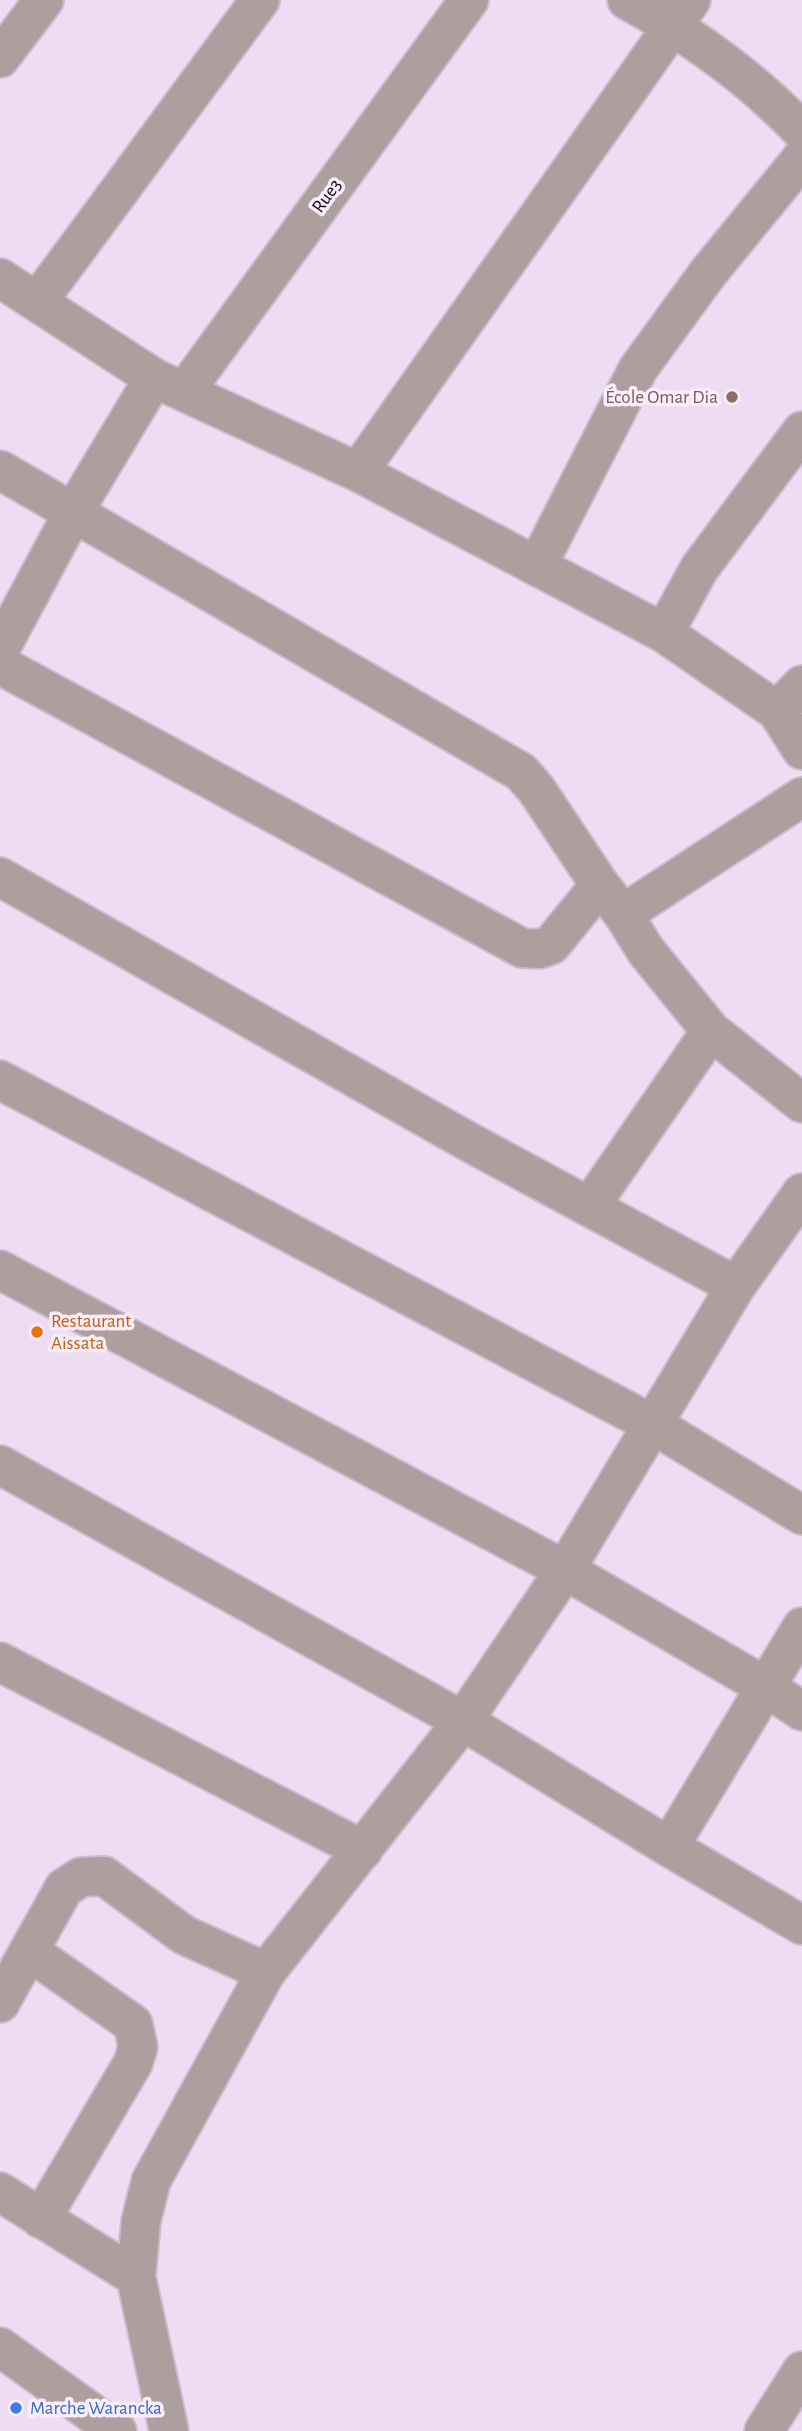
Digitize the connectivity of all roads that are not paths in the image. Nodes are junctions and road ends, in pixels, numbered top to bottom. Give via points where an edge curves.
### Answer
1 (44, 0) edge
2 (260, 0) edge
3 (469, 0) edge
4 (627, 0) edge
5 (682, 13) edge
6 (0, 58) edge
7 (802, 131) edge
8 (802, 158) edge
9 (0, 278) edge
10 (38, 302) junction
11 (170, 385) junction
12 (802, 431) edge
13 (0, 470) edge
14 (358, 472) junction
15 (74, 511) junction
16 (537, 566) junction
17 (664, 634) junction
18 (0, 649) edge
19 (0, 665) edge
20 (789, 698) edge
21 (802, 750) edge
22 (802, 797) edge
23 (0, 877) edge
24 (600, 885) junction
25 (623, 914) junction
26 (711, 1031) junction
27 (0, 1080) edge
28 (802, 1103) edge
29 (802, 1193) edge
30 (590, 1206) junction
31 (0, 1270) edge
32 (736, 1286) junction
33 (652, 1424) junction
34 (0, 1465) edge
35 (802, 1516) edge
36 (565, 1570) junction
37 (802, 1627) edge
38 (0, 1662) edge
39 (766, 1687) junction
40 (802, 1711) edge
41 (463, 1721) junction
42 (669, 1847) junction
43 (363, 1850) junction
44 (802, 1925) edge
45 (29, 1951) junction
46 (266, 1972) junction
47 (0, 2003) edge
48 (0, 2192) edge
49 (41, 2219) junction
50 (136, 2277) junction
51 (0, 2347) edge
52 (802, 2371) edge
53 (117, 2431) edge
54 (169, 2431) edge
55 (764, 2431) edge

1 - 6 street
2 - 10 street
3 - 11 street, Rue3
4 - 5 street
5 - 7 street
5 - 14 street
8 - 16 street via 708,273 638,369
9 - 10 street
10 - 11 street
11 - 14 street
11 - 15 street, Rue3
12 - 17 street via 699,569
13 - 15 street
14 - 16 street
15 - 18 street, Rue3
15 - 24 street via 521,772
16 - 17 street
17 - 20 street
19 - 24 street via 522,948 551,945
20 - 21 street
22 - 25 street
23 - 30 street
24 - 25 street
25 - 26 street via 646,951
26 - 28 street
26 - 30 street
27 - 33 street
29 - 32 street
30 - 32 street
31 - 36 street
32 - 33 street
33 - 35 street
33 - 36 street
34 - 41 street
36 - 39 street
36 - 41 street
37 - 39 street
38 - 43 street
39 - 40 street
39 - 42 street
41 - 42 street
41 - 43 street
42 - 44 street
43 - 46 street
45 - 46 street via 64,1888 81,1877 104,1876 184,1935
45 - 47 street
45 - 49 street via 132,2024 138,2047
46 - 50 street via 151,2181 141,2221
48 - 49 street
49 - 50 street
50 - 54 street
51 - 53 street
52 - 55 street

